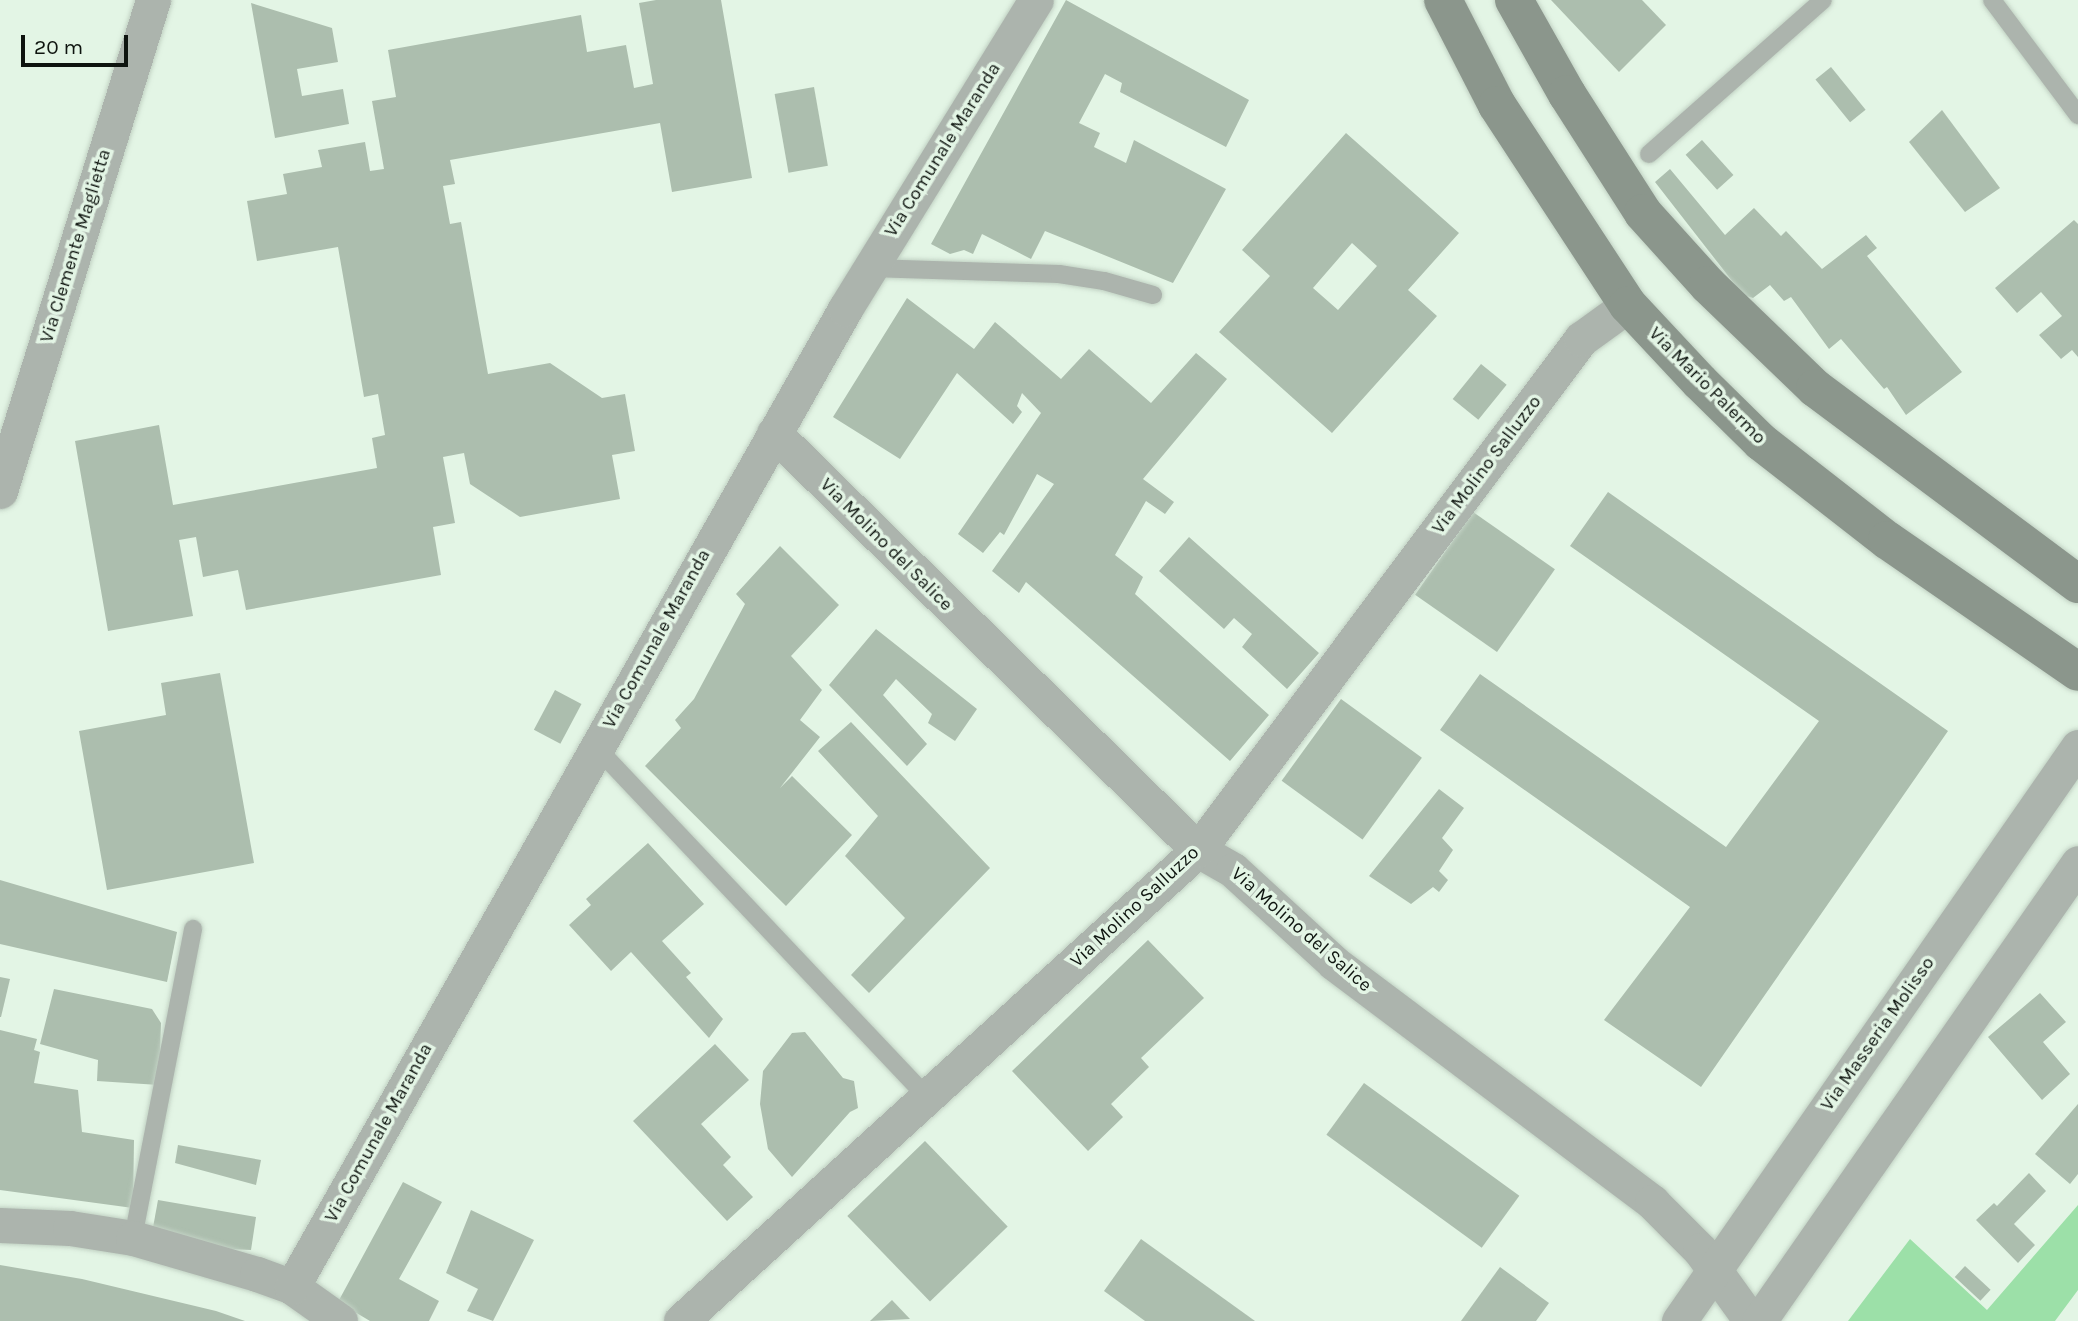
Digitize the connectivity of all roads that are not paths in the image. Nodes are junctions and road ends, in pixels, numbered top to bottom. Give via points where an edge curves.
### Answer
1 (153, 0) edge
2 (1443, 0) edge
3 (1514, 0) edge
4 (1823, 0) edge
5 (1992, 0) edge
6 (1031, 1) edge
7 (2078, 115) edge
8 (1649, 154) dead end
9 (870, 268) junction
10 (1153, 295) dead end
11 (1628, 305) junction
12 (774, 433) junction
13 (0, 491) edge
14 (2078, 583) edge
15 (2078, 672) edge
16 (596, 747) junction
17 (2078, 747) edge
18 (1198, 850) junction
19 (2078, 863) edge
20 (193, 929) dead end
21 (927, 1097) junction
22 (0, 1225) edge
23 (133, 1238) junction
24 (1715, 1269) junction
25 (292, 1287) junction
26 (340, 1321) edge
27 (681, 1321) edge
28 (1679, 1321) edge
29 (1751, 1321) edge
30 (1759, 1321) edge

1 - 13 street, Via Clemente Maglietta
2 - 11 street, Via Mario Palermo via 1497,105
3 - 14 street via 1643,213 1709,285 1815,388
4 - 8 lane
5 - 7 lane
6 - 9 street, Via Comunale Maranda
9 - 10 lane via 1059,274
9 - 12 street, Via Comunale Maranda
11 - 15 street, Via Mario Palermo via 1761,442 1888,540
11 - 18 street, Via Molino Salluzzo via 1581,339
12 - 16 street, Via Comunale Maranda
12 - 18 street, Via Molino del Salice
16 - 21 lane
16 - 25 street, Via Comunale Maranda
17 - 24 street, Via Masseria Molisso
18 - 21 street, Via Molino Salluzzo
18 - 24 street, Via Molino del Salice via 1233,870 1334,963 1652,1202
19 - 30 street
20 - 23 lane
21 - 27 street, Via Molino Salluzzo
22 - 23 street via 71,1228
23 - 25 street
24 - 28 street, Via Masseria Molisso
24 - 29 street, Via Molino del Salice
25 - 26 street

